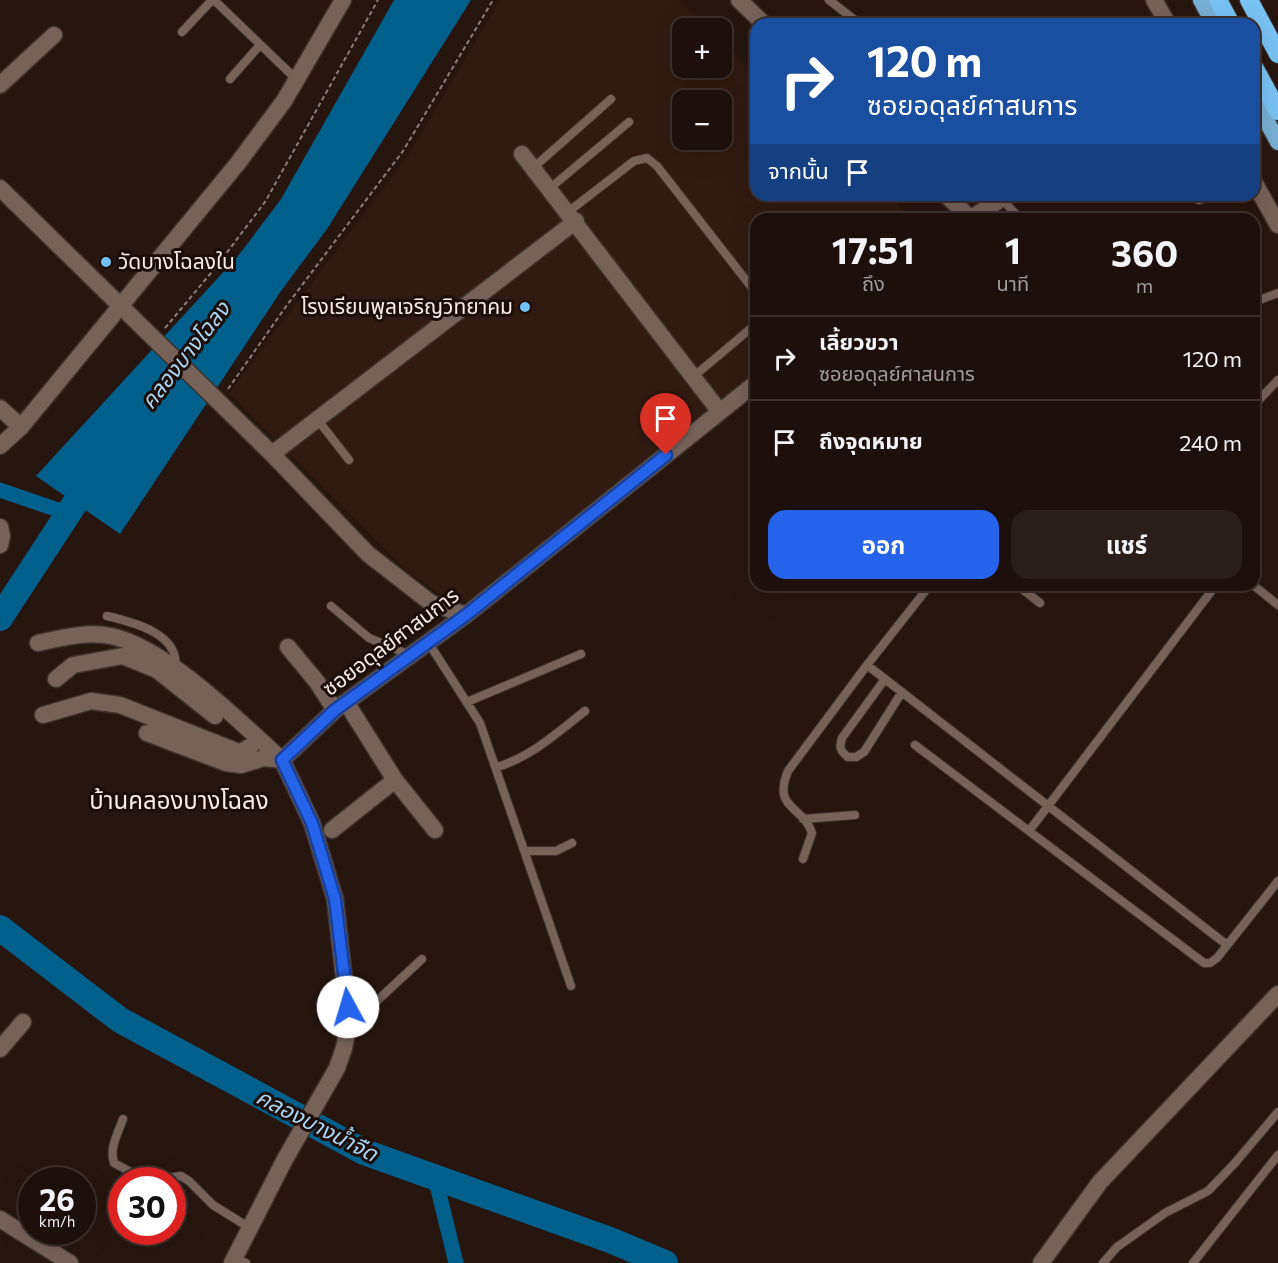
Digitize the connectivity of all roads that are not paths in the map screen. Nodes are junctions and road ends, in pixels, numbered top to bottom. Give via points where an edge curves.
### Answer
1 (213, 0) edge
2 (343, 0) edge
3 (739, 0) edge
4 (830, 0) edge
5 (1154, 0) edge
6 (1201, 0) edge
7 (1218, 0) edge
8 (1249, 0) edge
9 (1257, 0) edge
10 (758, 18) edge
11 (852, 18) edge
12 (1164, 18) edge
13 (1211, 18) edge
14 (1228, 18) edge
15 (1259, 18) edge
16 (1260, 20) edge
17 (182, 32) dead end
18 (54, 35) dead end
19 (1278, 39) edge
20 (260, 45) junction
21 (1278, 54) edge
22 (1260, 78) edge
23 (230, 79) dead end
24 (1, 81) edge
25 (297, 81) junction
26 (611, 99) dead end
27 (1260, 109) edge
28 (1278, 111) edge
29 (629, 122) dead end
30 (1278, 142) edge
31 (522, 154) dead end
32 (533, 168) junction
33 (0, 188) edge
34 (549, 189) junction
35 (1260, 193) edge
36 (952, 201) edge
37 (998, 201) edge
38 (964, 213) edge
39 (978, 213) edge
40 (572, 217) junction
41 (1278, 225) edge
42 (750, 285) edge
43 (1278, 293) edge
44 (1260, 300) edge
45 (120, 305) junction
46 (750, 329) edge
47 (693, 376) junction
48 (1278, 380) edge
49 (750, 388) edge
50 (1260, 399) edge
51 (0, 408) edge
52 (720, 412) junction
53 (317, 419) junction
54 (21, 427) junction
55 (0, 446) edge
56 (273, 454) junction
57 (349, 460) dead end
58 (0, 527) edge
59 (0, 545) edge
60 (925, 591) edge
61 (1025, 591) edge
62 (1211, 591) edge
63 (1260, 591) edge
64 (1040, 603) dead end
65 (1278, 605) edge
66 (331, 606) dead end
67 (466, 615) junction
68 (107, 616) dead end
69 (428, 642) junction
70 (38, 643) dead end
71 (288, 647) dead end
72 (581, 654) dead end
73 (410, 655) junction
74 (867, 665) junction
75 (175, 669) junction
76 (56, 679) dead end
77 (885, 679) junction
78 (902, 692) junction
79 (467, 702) junction
80 (341, 706) junction
81 (585, 711) dead end
82 (43, 715) dead end
83 (147, 733) dead end
84 (915, 746) dead end
85 (257, 752) junction
86 (282, 760) junction
87 (497, 767) junction
88 (395, 780) junction
89 (1048, 806) junction
90 (855, 815) dead end
91 (803, 819) junction
92 (332, 830) dead end
93 (435, 830) dead end
94 (1029, 831) junction
95 (572, 843) dead end
96 (526, 851) junction
97 (803, 859) dead end
98 (1278, 880) edge
99 (1227, 945) junction
100 (422, 959) dead end
101 (571, 986) dead end
102 (1278, 994) edge
103 (349, 1021) junction
104 (23, 1022) dead end
105 (0, 1049) edge
106 (1278, 1112) edge
107 (123, 1119) dead end
108 (1278, 1155) edge
109 (121, 1167) edge
110 (186, 1179) edge
111 (0, 1219) edge
112 (250, 1228) junction
113 (237, 1261) edge
114 (70, 1263) edge
115 (1041, 1263) edge
116 (1103, 1263) edge
117 (1193, 1263) edge

1 - 17 lane
1 - 20 lane
2 - 25 street
3 - 10 street
4 - 11 lane
5 - 12 street
6 - 13 highway
7 - 14 highway
8 - 15 highway
9 - 19 highway
16 - 21 highway
18 - 24 street
20 - 23 lane
20 - 25 lane
22 - 28 highway
25 - 45 street via 238,163
26 - 32 lane
27 - 30 highway
29 - 34 lane
31 - 32 street
32 - 34 street
33 - 45 street
34 - 40 street
35 - 41 street
36 - 38 street
37 - 39 street
40 - 42 lane via 634,161 646,158 657,165
40 - 47 street
40 - 53 street
43 - 44 lane
45 - 54 street
45 - 56 street
46 - 47 lane
47 - 52 street
48 - 50 lane
49 - 52 street, ซอยอดุลย์ศาสนการ
51 - 54 street
52 - 67 street, ซอยอดุลย์ศาสนการ
53 - 56 street
53 - 57 lane
54 - 55 street
56 - 67 street via 368,554 432,603
58 - 59 street
60 - 74 lane
61 - 64 lane
62 - 89 lane
63 - 65 lane
66 - 73 lane via 369,638
67 - 69 street, ซอยอดุลย์ศาสนการ
68 - 75 lane via 138,623 153,632 173,650 177,659
69 - 73 street, ซอยอดุลย์ศาสนการ
69 - 79 lane
70 - 75 street via 82,634 109,636 130,641
71 - 80 street
72 - 79 lane
73 - 80 street, ซอยอดุลย์ศาสนการ
74 - 77 lane
74 - 91 lane via 783,783 785,800
75 - 86 street
76 - 85 street via 73,665 85,662 123,656 136,660 157,670
77 - 78 lane
77 - 78 lane via 842,738 842,752 848,758 864,752
78 - 89 lane
79 - 87 lane via 480,723
80 - 86 street, ซอยอดุลย์ศาสนการ
80 - 88 street
81 - 87 lane via 530,753
82 - 85 street via 91,701 120,705 236,751
83 - 85 street via 226,763 242,765
84 - 94 lane
85 - 86 street
86 - 103 street via 312,823 335,899
87 - 96 lane
88 - 92 street
88 - 93 street
89 - 94 lane
89 - 99 lane
90 - 91 lane
91 - 97 lane via 812,833
94 - 99 lane via 1204,963 1217,958
95 - 96 lane via 556,851
96 - 101 lane
98 - 99 lane
100 - 103 lane via 366,1011
102 - 115 street via 1100,1182
103 - 112 street via 337,1068
104 - 105 street
106 - 116 lane via 1208,1191 1165,1213 1117,1246
107 - 109 lane via 112,1156 114,1163
108 - 117 lane
110 - 112 lane via 213,1205
111 - 114 street
112 - 113 street

